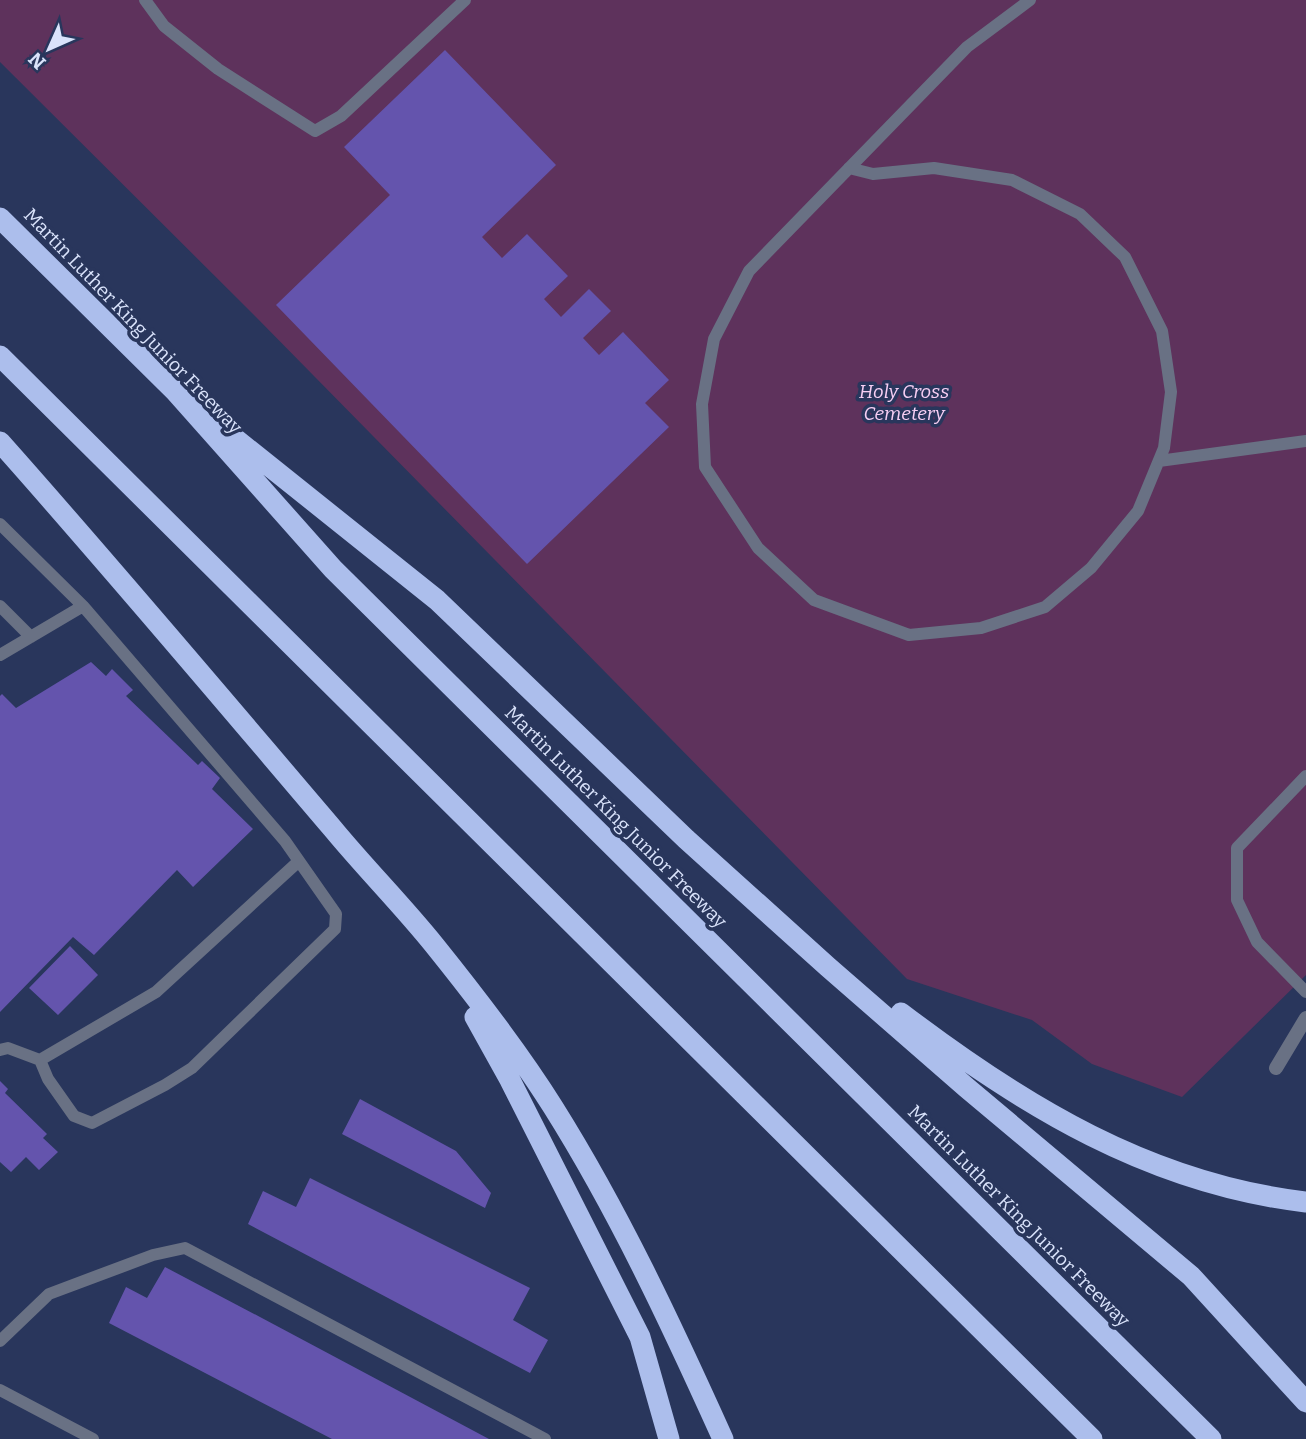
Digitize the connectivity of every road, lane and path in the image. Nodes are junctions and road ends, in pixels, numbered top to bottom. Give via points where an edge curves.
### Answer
1 (145, 0) edge
2 (465, 0) edge
3 (1030, 0) edge
4 (849, 169) junction
5 (0, 218) edge
6 (0, 356) edge
7 (175, 391) junction
8 (1306, 441) edge
9 (0, 442) edge
10 (1158, 461) junction
11 (0, 524) edge
12 (0, 606) edge
13 (83, 607) junction
14 (31, 637) junction
15 (0, 655) edge
16 (1306, 776) edge
17 (299, 861) junction
18 (760, 906) junction
19 (435, 945) junction
20 (1306, 992) edge
21 (1306, 1018) edge
22 (0, 1050) edge
23 (40, 1060) junction
24 (1276, 1068) dead end
25 (1306, 1202) edge
26 (0, 1341) edge
27 (0, 1390) edge
28 (1306, 1402) edge
29 (93, 1439) edge
30 (545, 1439) edge
31 (668, 1439) edge
32 (723, 1439) edge
33 (1092, 1439) edge
34 (1211, 1439) edge

1 - 2 lane via 164,26 218,69 315,131 341,116
3 - 4 lane via 967,47
4 - 10 lane via 873,174 934,168 1012,180 1080,214 1125,257 1162,331 1171,392
4 - 10 lane via 748,271 714,339 702,404 705,467 758,548 814,600 909,635 981,628 1045,607 1091,568 1138,511
5 - 7 highway, Martin Luther King Junior Freeway
6 - 33 highway
7 - 18 highway via 437,600
7 - 34 highway, Martin Luther King Junior Freeway via 334,569
8 - 10 lane
9 - 19 highway
11 - 13 lane
12 - 14 lane
13 - 14 lane
13 - 17 lane
14 - 15 lane
16 - 20 lane via 1237,848 1237,900 1257,942
17 - 23 lane via 156,992
17 - 23 lane via 337,914 335,929 192,1068 92,1123 74,1116
18 - 25 highway via 1001,1086 1092,1139 1169,1171 1231,1189
18 - 28 highway via 1191,1276
19 - 31 highway via 510,1080 640,1337
19 - 32 highway via 524,1064 570,1136 651,1285
21 - 24 street
22 - 23 lane via 8,1048
26 - 30 lane via 49,1294 153,1255 185,1248
27 - 29 lane

